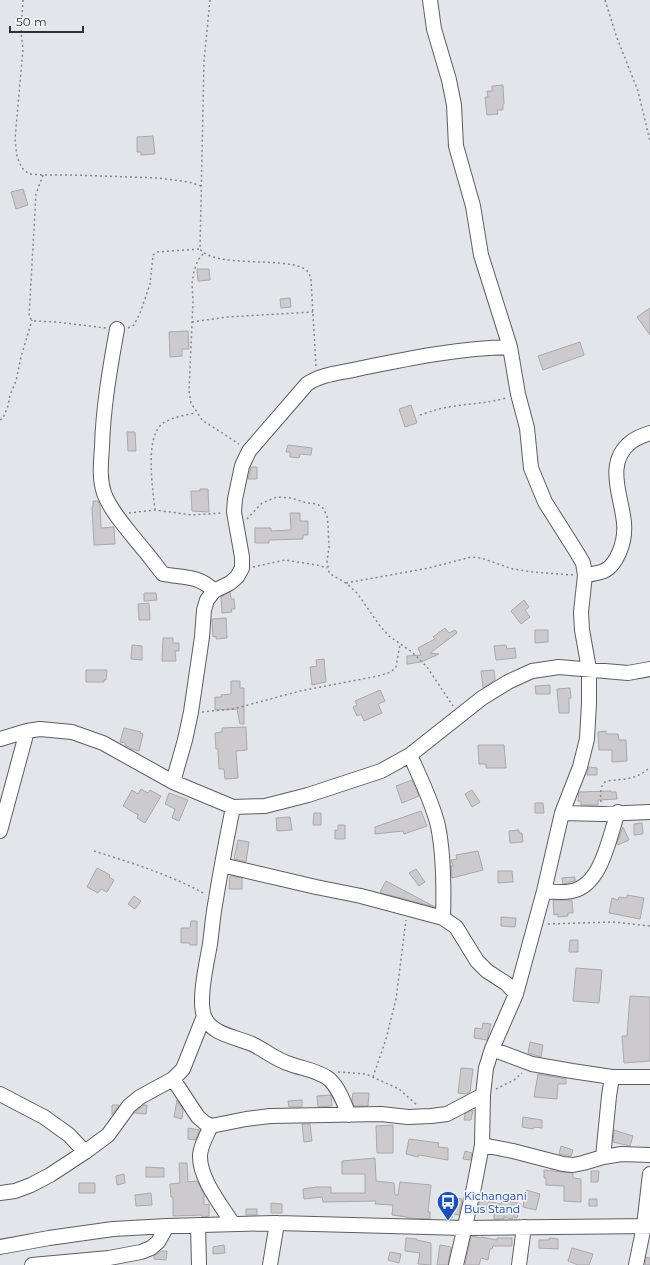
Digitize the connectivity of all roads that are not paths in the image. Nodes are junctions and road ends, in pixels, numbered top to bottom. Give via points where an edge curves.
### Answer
1 (430, 0) edge
2 (117, 329) road end
3 (510, 347) junction
4 (650, 433) edge
5 (585, 575) junction
6 (214, 591) junction
7 (650, 668) edge
8 (589, 669) junction
9 (27, 731) junction
10 (0, 739) edge
11 (410, 755) junction
12 (173, 782) junction
13 (233, 807) junction
14 (618, 812) junction
15 (650, 812) edge
16 (562, 813) junction
17 (0, 831) edge
18 (222, 865) junction
19 (544, 891) junction
20 (443, 918) junction
21 (516, 994) junction
22 (204, 1016) junction
23 (492, 1049) junction
24 (612, 1077) junction
25 (650, 1077) edge
26 (173, 1079) junction
27 (0, 1094) edge
28 (483, 1095) junction
29 (350, 1116) junction
30 (211, 1126) junction
31 (482, 1145) junction
32 (85, 1152) junction
33 (650, 1155) edge
34 (603, 1157) junction
35 (650, 1174) edge
36 (0, 1193) edge
37 (277, 1223) junction
38 (233, 1224) junction
39 (198, 1225) junction
40 (167, 1226) junction
41 (647, 1226) edge
42 (524, 1227) junction
43 (464, 1228) junction
44 (0, 1247) edge
45 (109, 1262) edge
46 (32, 1265) edge
47 (199, 1265) edge
48 (270, 1265) edge
49 (456, 1265) edge
50 (519, 1265) edge
51 (636, 1265) edge

1 - 3 street via 434,29 454,105 456,146 473,206 481,255
2 - 6 street via 102,431 104,494 117,515 163,574 202,581
3 - 5 street via 536,483 576,551
3 - 6 street via 457,350 316,377 307,384 249,451 242,466 234,512 242,568 230,583
4 - 5 street via 631,442 625,448 617,467 616,478 624,538 616,560 605,571
5 - 8 street via 582,630
6 - 12 street via 207,600 204,610 191,712
7 - 8 street via 628,673
8 - 11 street via 559,666 532,671 508,682 482,698
8 - 16 street via 587,739 580,767
9 - 10 street
9 - 12 street via 40,729 72,732 103,743
9 - 17 street
11 - 13 street via 382,771 308,795 265,806
11 - 20 street via 438,826 444,882
12 - 13 street
13 - 18 street
14 - 15 street
14 - 16 street
14 - 19 street via 602,861 590,880 582,888 572,891
16 - 19 street
18 - 20 street via 361,896
18 - 22 street via 204,981
19 - 21 street
20 - 21 street via 456,927 477,961
21 - 23 street
22 - 26 street via 183,1069
22 - 29 street via 218,1031 253,1044 289,1064 322,1074 340,1093
23 - 24 street via 532,1064
23 - 28 street via 486,1068
24 - 25 street
24 - 34 street
26 - 30 street via 198,1117
26 - 32 street via 140,1097 108,1135
27 - 32 street via 44,1117 69,1135
28 - 29 street via 447,1114 408,1117 381,1114
28 - 31 street
29 - 30 street via 270,1116
30 - 38 street via 202,1146 201,1164 206,1181
31 - 34 street via 572,1165
31 - 43 street
32 - 36 street via 31,1185
33 - 34 street via 622,1154
35 - 41 street
37 - 38 street
37 - 43 street
37 - 48 street
38 - 39 street
39 - 40 street
39 - 47 street
40 - 44 street via 113,1229
40 - 45 street via 158,1242 150,1248
41 - 42 street
41 - 51 street
42 - 43 street
42 - 50 street
43 - 49 street
45 - 46 street

